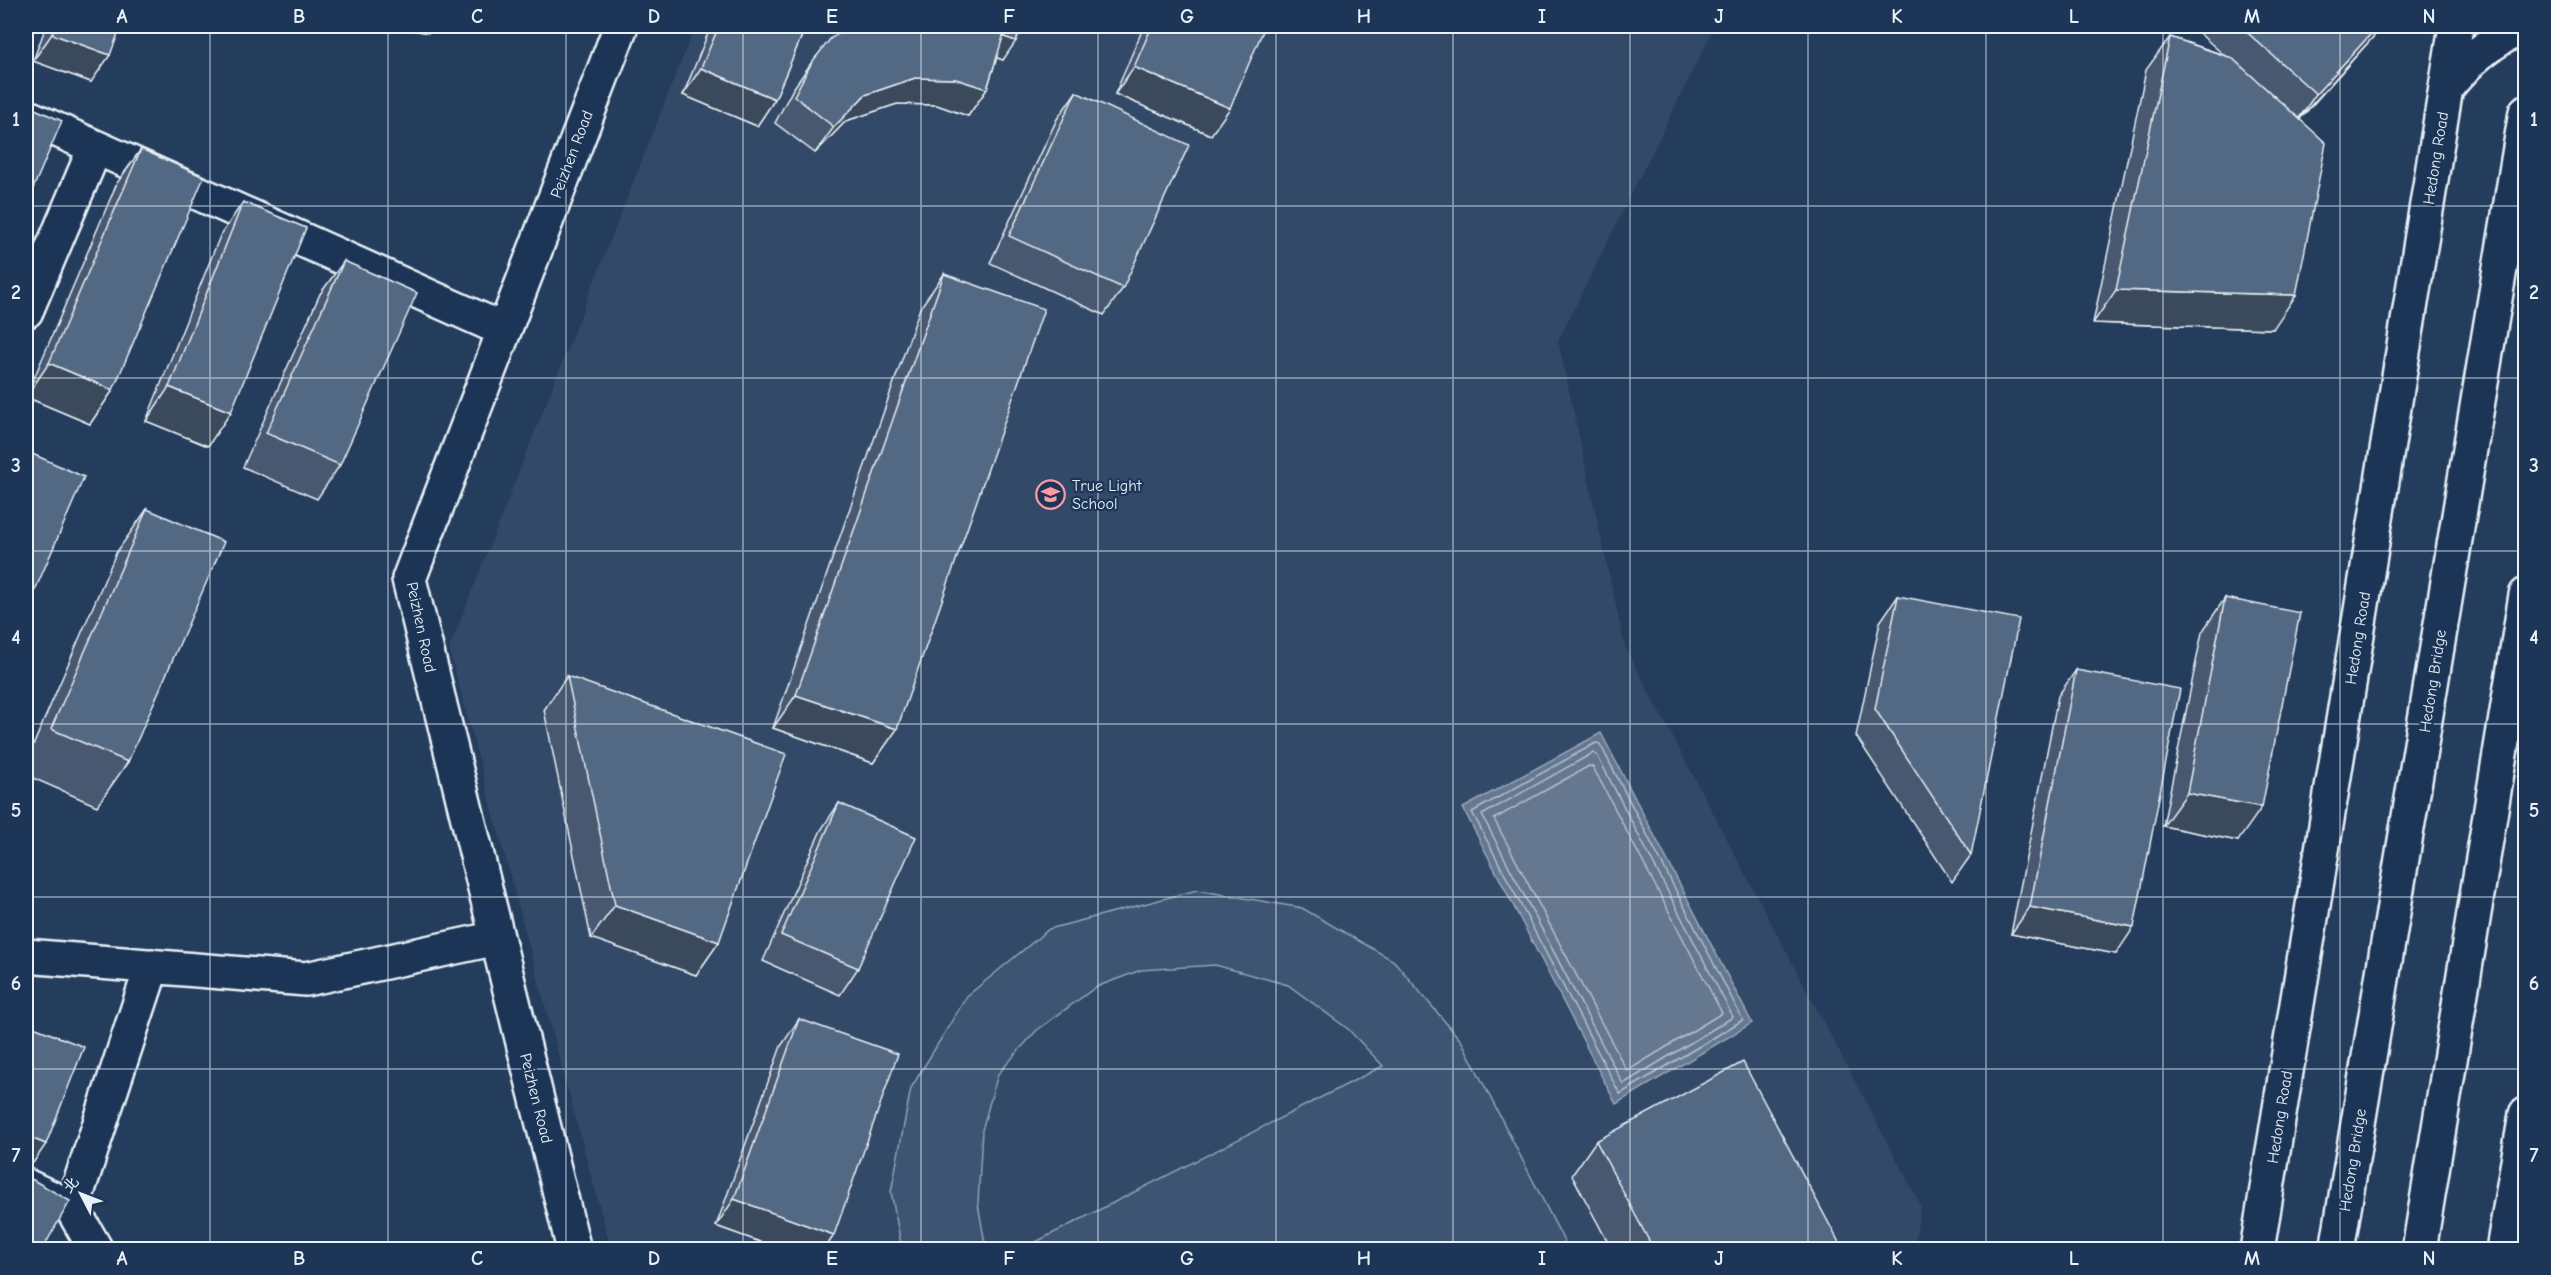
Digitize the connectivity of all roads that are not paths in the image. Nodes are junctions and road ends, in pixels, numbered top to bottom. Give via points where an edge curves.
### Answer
1 (621, 26) edge
2 (2456, 26) edge
3 (2524, 26) edge
4 (2446, 88) junction
5 (2526, 112) edge
6 (26, 116) edge
7 (95, 148) junction
8 (26, 311) edge
9 (504, 330) junction
10 (2526, 595) edge
11 (497, 938) junction
12 (26, 956) edge
13 (152, 966) junction
14 (2526, 1114) edge
15 (26, 1186) edge
16 (72, 1208) junction
17 (2511, 1241) edge
18 (96, 1250) edge
19 (574, 1250) edge
20 (2257, 1250) edge
21 (2337, 1250) edge
22 (2420, 1250) edge

1 - 9 street, Peizhen Road
2 - 4 street, Hedong Road
3 - 4 street via 2497,38 2473,56
4 - 20 street, Hedong Road
5 - 21 street, Hedong Bridge
6 - 7 street
7 - 8 street
7 - 9 street
9 - 11 street, Peizhen Road via 409,579
10 - 22 street
11 - 13 street via 306,979
11 - 19 street, Peizhen Road
12 - 13 street
13 - 16 street
14 - 17 street
15 - 16 street
16 - 18 street

